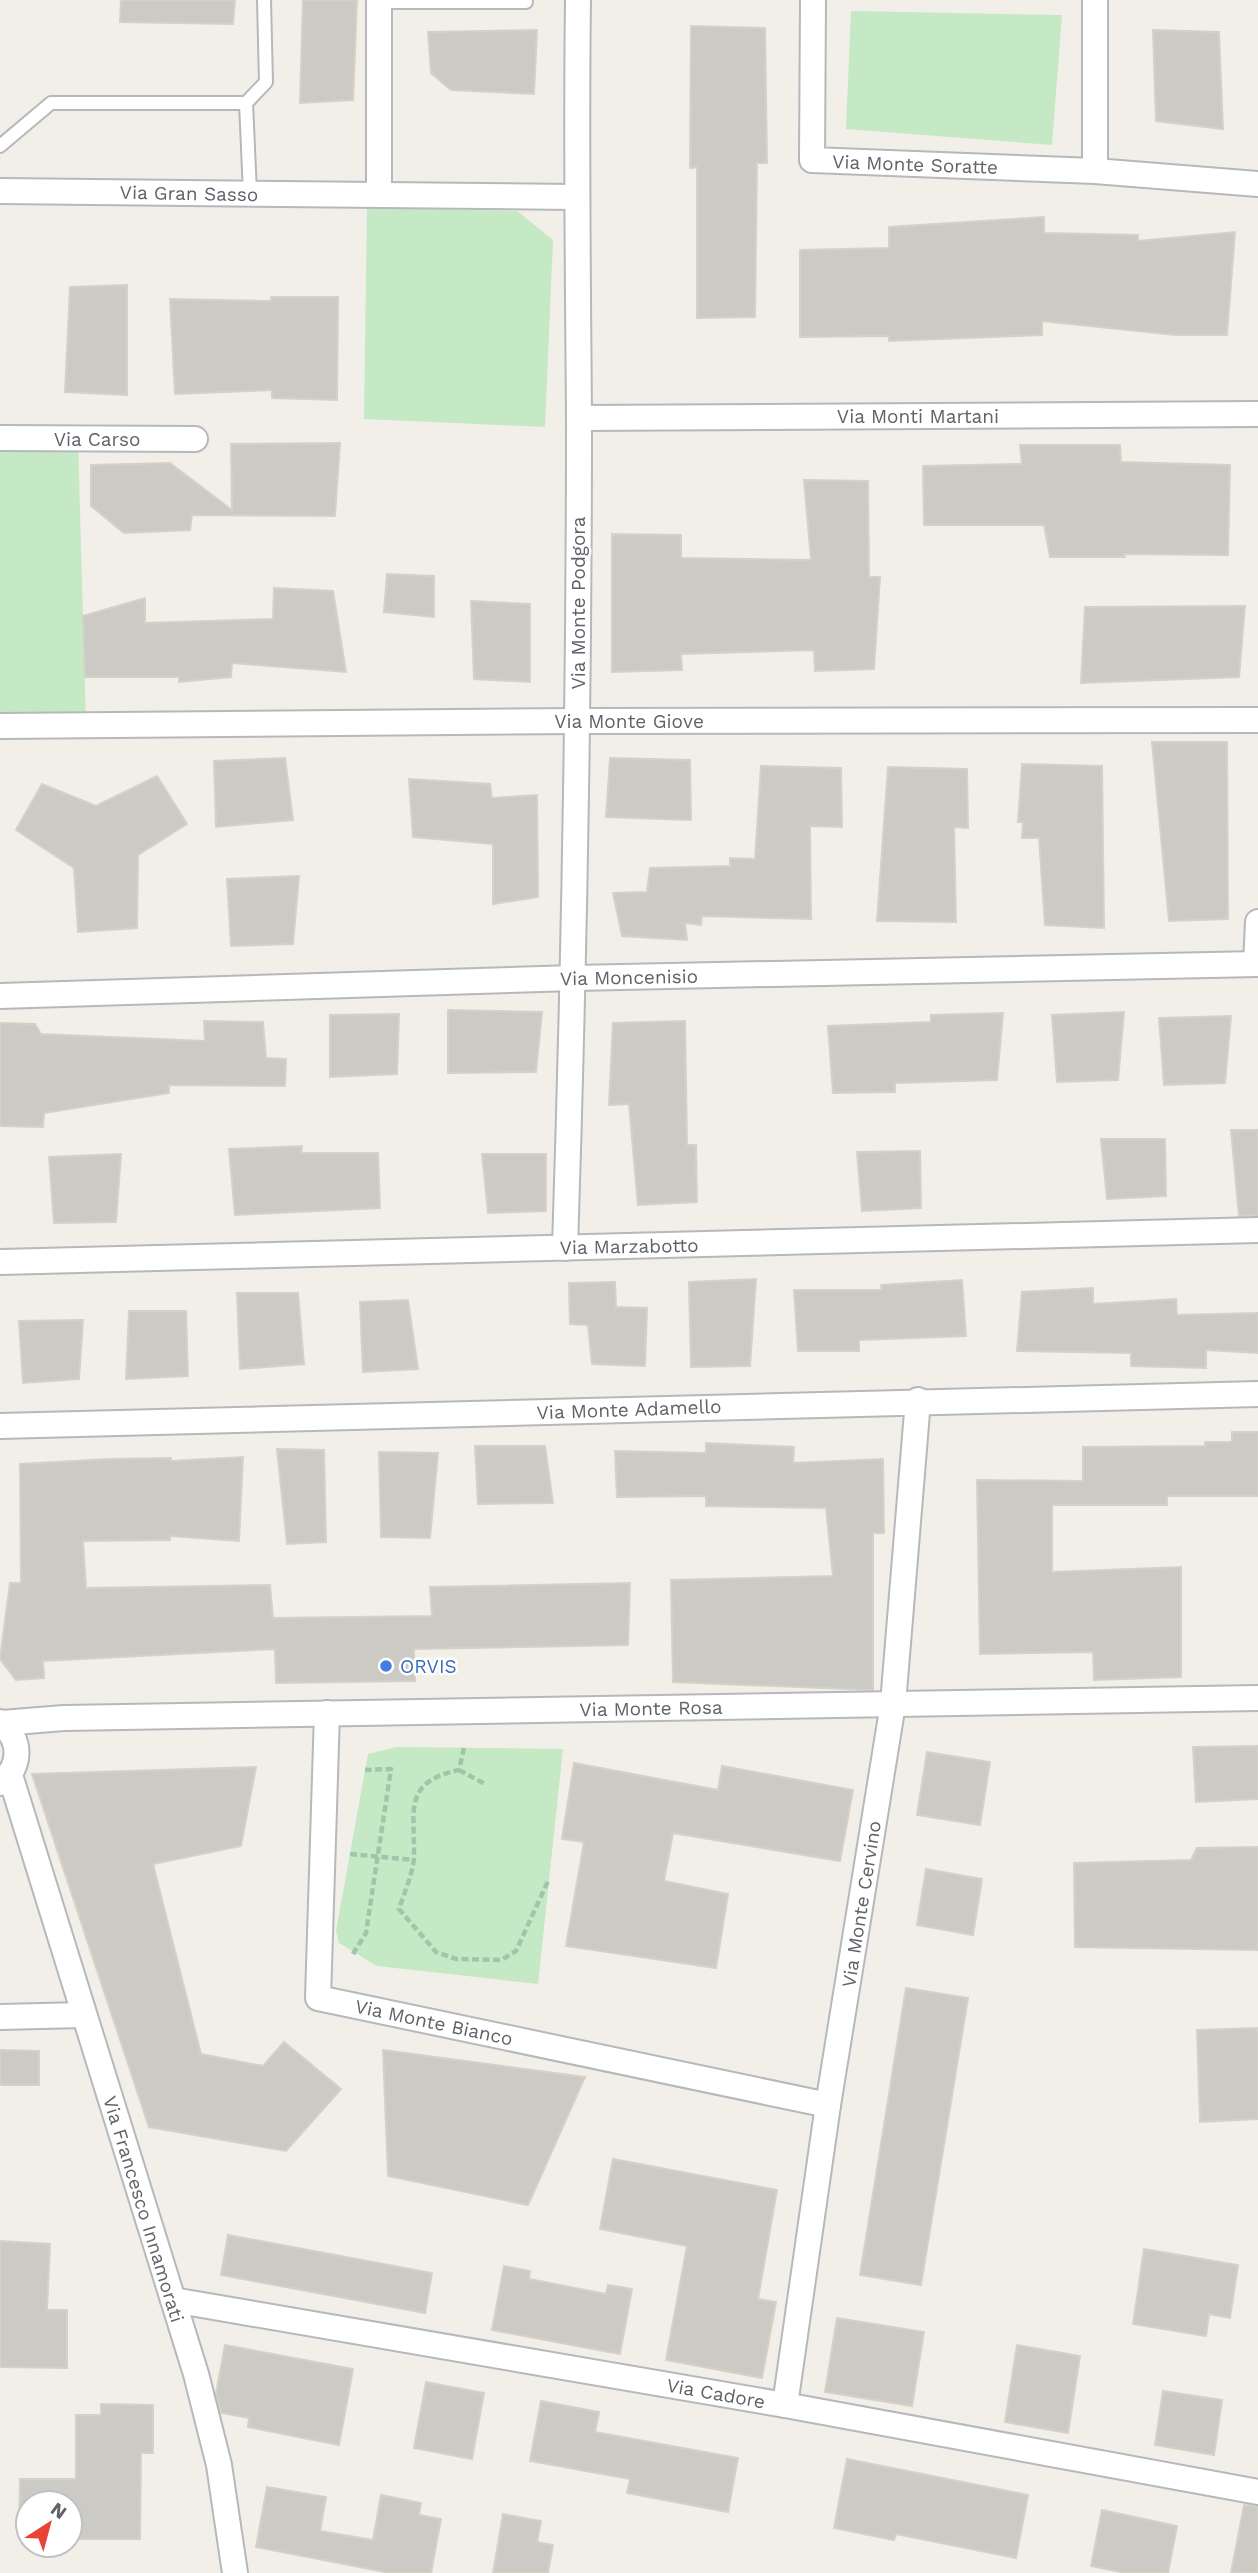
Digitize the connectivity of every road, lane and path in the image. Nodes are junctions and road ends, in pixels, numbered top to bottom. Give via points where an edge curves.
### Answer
1 (264, 0) edge
2 (579, 0) edge
3 (813, 0) edge
4 (1095, 0) edge
5 (379, 1) edge
6 (526, 2) edge
7 (246, 103) junction
8 (0, 146) edge
9 (1095, 171) junction
10 (1258, 184) edge
11 (0, 191) edge
12 (250, 193) junction
13 (379, 195) junction
14 (575, 197) junction
15 (1258, 414) edge
16 (579, 418) junction
17 (0, 438) edge
18 (195, 439) dead end
19 (1258, 720) edge
20 (578, 721) junction
21 (0, 726) edge
22 (1258, 922) edge
23 (1257, 964) edge
24 (574, 978) junction
25 (0, 996) edge
26 (1258, 1230) edge
27 (565, 1248) junction
28 (0, 1262) edge
29 (1258, 1394) edge
30 (918, 1400) junction
31 (0, 1426) edge
32 (1258, 1698) edge
33 (894, 1704) junction
34 (327, 1713) junction
35 (45, 1719) junction
36 (1, 1723) edge
37 (464, 1748) dead end
38 (9, 1770) edge
39 (365, 1770) dead end
40 (460, 1770) junction
41 (485, 1784) dead end
42 (0, 1807) edge
43 (31, 1851) junction
44 (350, 1854) dead end
45 (376, 1857) junction
46 (414, 1860) junction
47 (549, 1879) dead end
48 (353, 1954) dead end
49 (83, 2015) junction
50 (0, 2017) edge
51 (828, 2105) junction
52 (173, 2300) junction
53 (785, 2405) junction
54 (1258, 2492) edge
55 (238, 2573) edge

1 - 7 lane via 266,82
2 - 14 street, Via Monte Podgora
3 - 9 street, Via Monte Soratte via 812,160
4 - 9 street
5 - 6 lane
5 - 13 street
7 - 8 lane via 51,103
7 - 12 lane
9 - 10 street, Via Monte Soratte
11 - 12 street, Via Gran Sasso
12 - 13 street, Via Gran Sasso
13 - 14 street, Via Gran Sasso
14 - 16 street, Via Monte Podgora
15 - 16 street, Via Monti Martani
16 - 20 street, Via Monte Podgora
17 - 18 street, Via Carso
19 - 20 street, Via Monte Giove
20 - 21 street, Via Monte Giove
20 - 24 street, Via Monte Podgora
22 - 23 street
23 - 24 street, Via Moncenisio
24 - 25 street, Via Moncenisio
24 - 27 street, Via Monte Podgora
26 - 27 street, Via Marzabotto
27 - 28 street, Via Marzabotto
29 - 30 street, Via Monte Adamello
30 - 31 street, Via Monte Adamello
30 - 33 street, Via Monte Cervino
32 - 33 street, Via Monte Rosa
33 - 34 street, Via Monte Rosa
33 - 51 street, Via Monte Cervino
34 - 35 street, Via Monte Rosa
34 - 51 street, Via Monte Bianco via 318,1998
35 - 36 street, Via Monte Rosa
35 - 38 street
36 - 38 street, Via Francesco Innamorati via 16,1742
37 - 40 path
38 - 43 street, Via Francesco Innamorati
39 - 45 path via 391,1769
40 - 41 path
40 - 46 path via 435,1775 423,1786 412,1811
42 - 43 street, Via Francesco Innamorati
43 - 49 street, Via Francesco Innamorati
44 - 45 path
45 - 46 path
45 - 48 path via 366,1934
46 - 47 path via 399,1909 436,1952 456,1959 501,1960 516,1951
49 - 50 street
49 - 52 street, Via Francesco Innamorati
51 - 53 street, Via Monte Cervino
52 - 53 street, Via Cadore
52 - 55 street, Via Francesco Innamorati via 219,2465
53 - 54 street, Via Cadore

